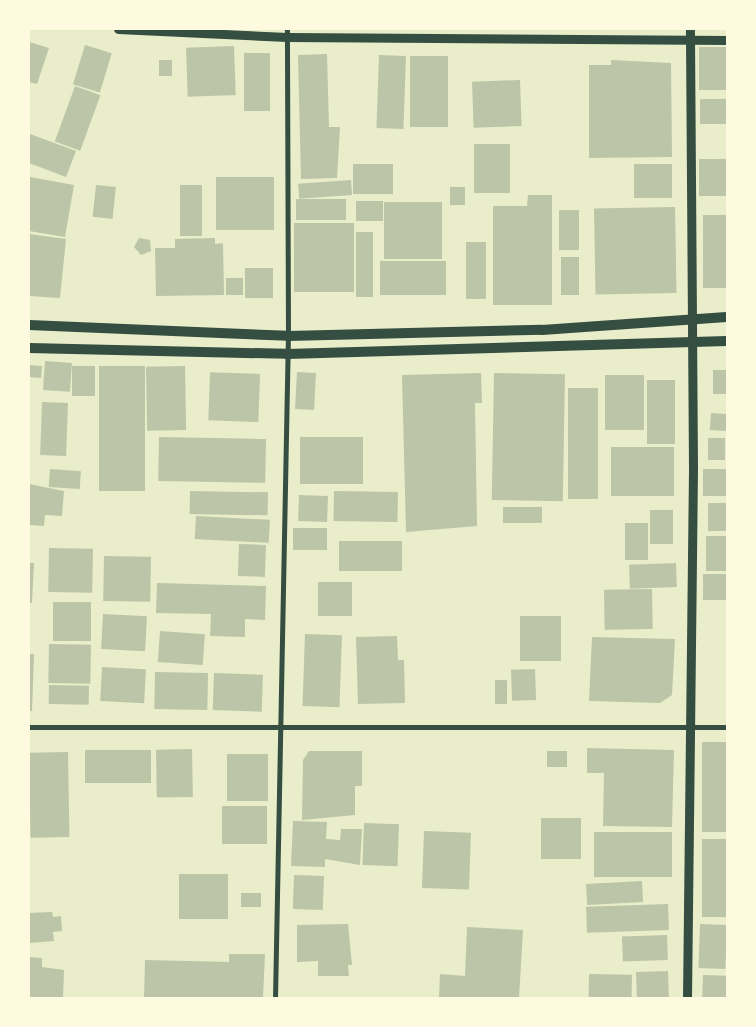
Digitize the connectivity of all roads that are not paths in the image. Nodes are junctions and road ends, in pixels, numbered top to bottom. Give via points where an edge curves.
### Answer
1 (118, 29) edge
2 (690, 29) edge
3 (287, 33) edge
4 (727, 40) edge
5 (690, 43) junction
6 (727, 317) edge
7 (691, 322) junction
8 (29, 324) edge
9 (288, 336) junction
10 (727, 341) edge
11 (690, 344) junction
12 (29, 348) edge
13 (287, 354) junction
14 (278, 726) junction
15 (689, 726) junction
16 (29, 727) edge
17 (727, 727) edge
18 (275, 998) edge
19 (687, 998) edge

1 - 3 street
2 - 5 street
3 - 5 street
3 - 9 street
4 - 5 street
5 - 7 street
6 - 7 main road
7 - 9 main road
7 - 11 street
8 - 9 main road
9 - 13 street
10 - 11 main road
11 - 13 main road
11 - 15 street via 694,467
12 - 13 main road
13 - 14 street
14 - 15 street
14 - 16 street
14 - 18 street
15 - 17 street
15 - 19 street

